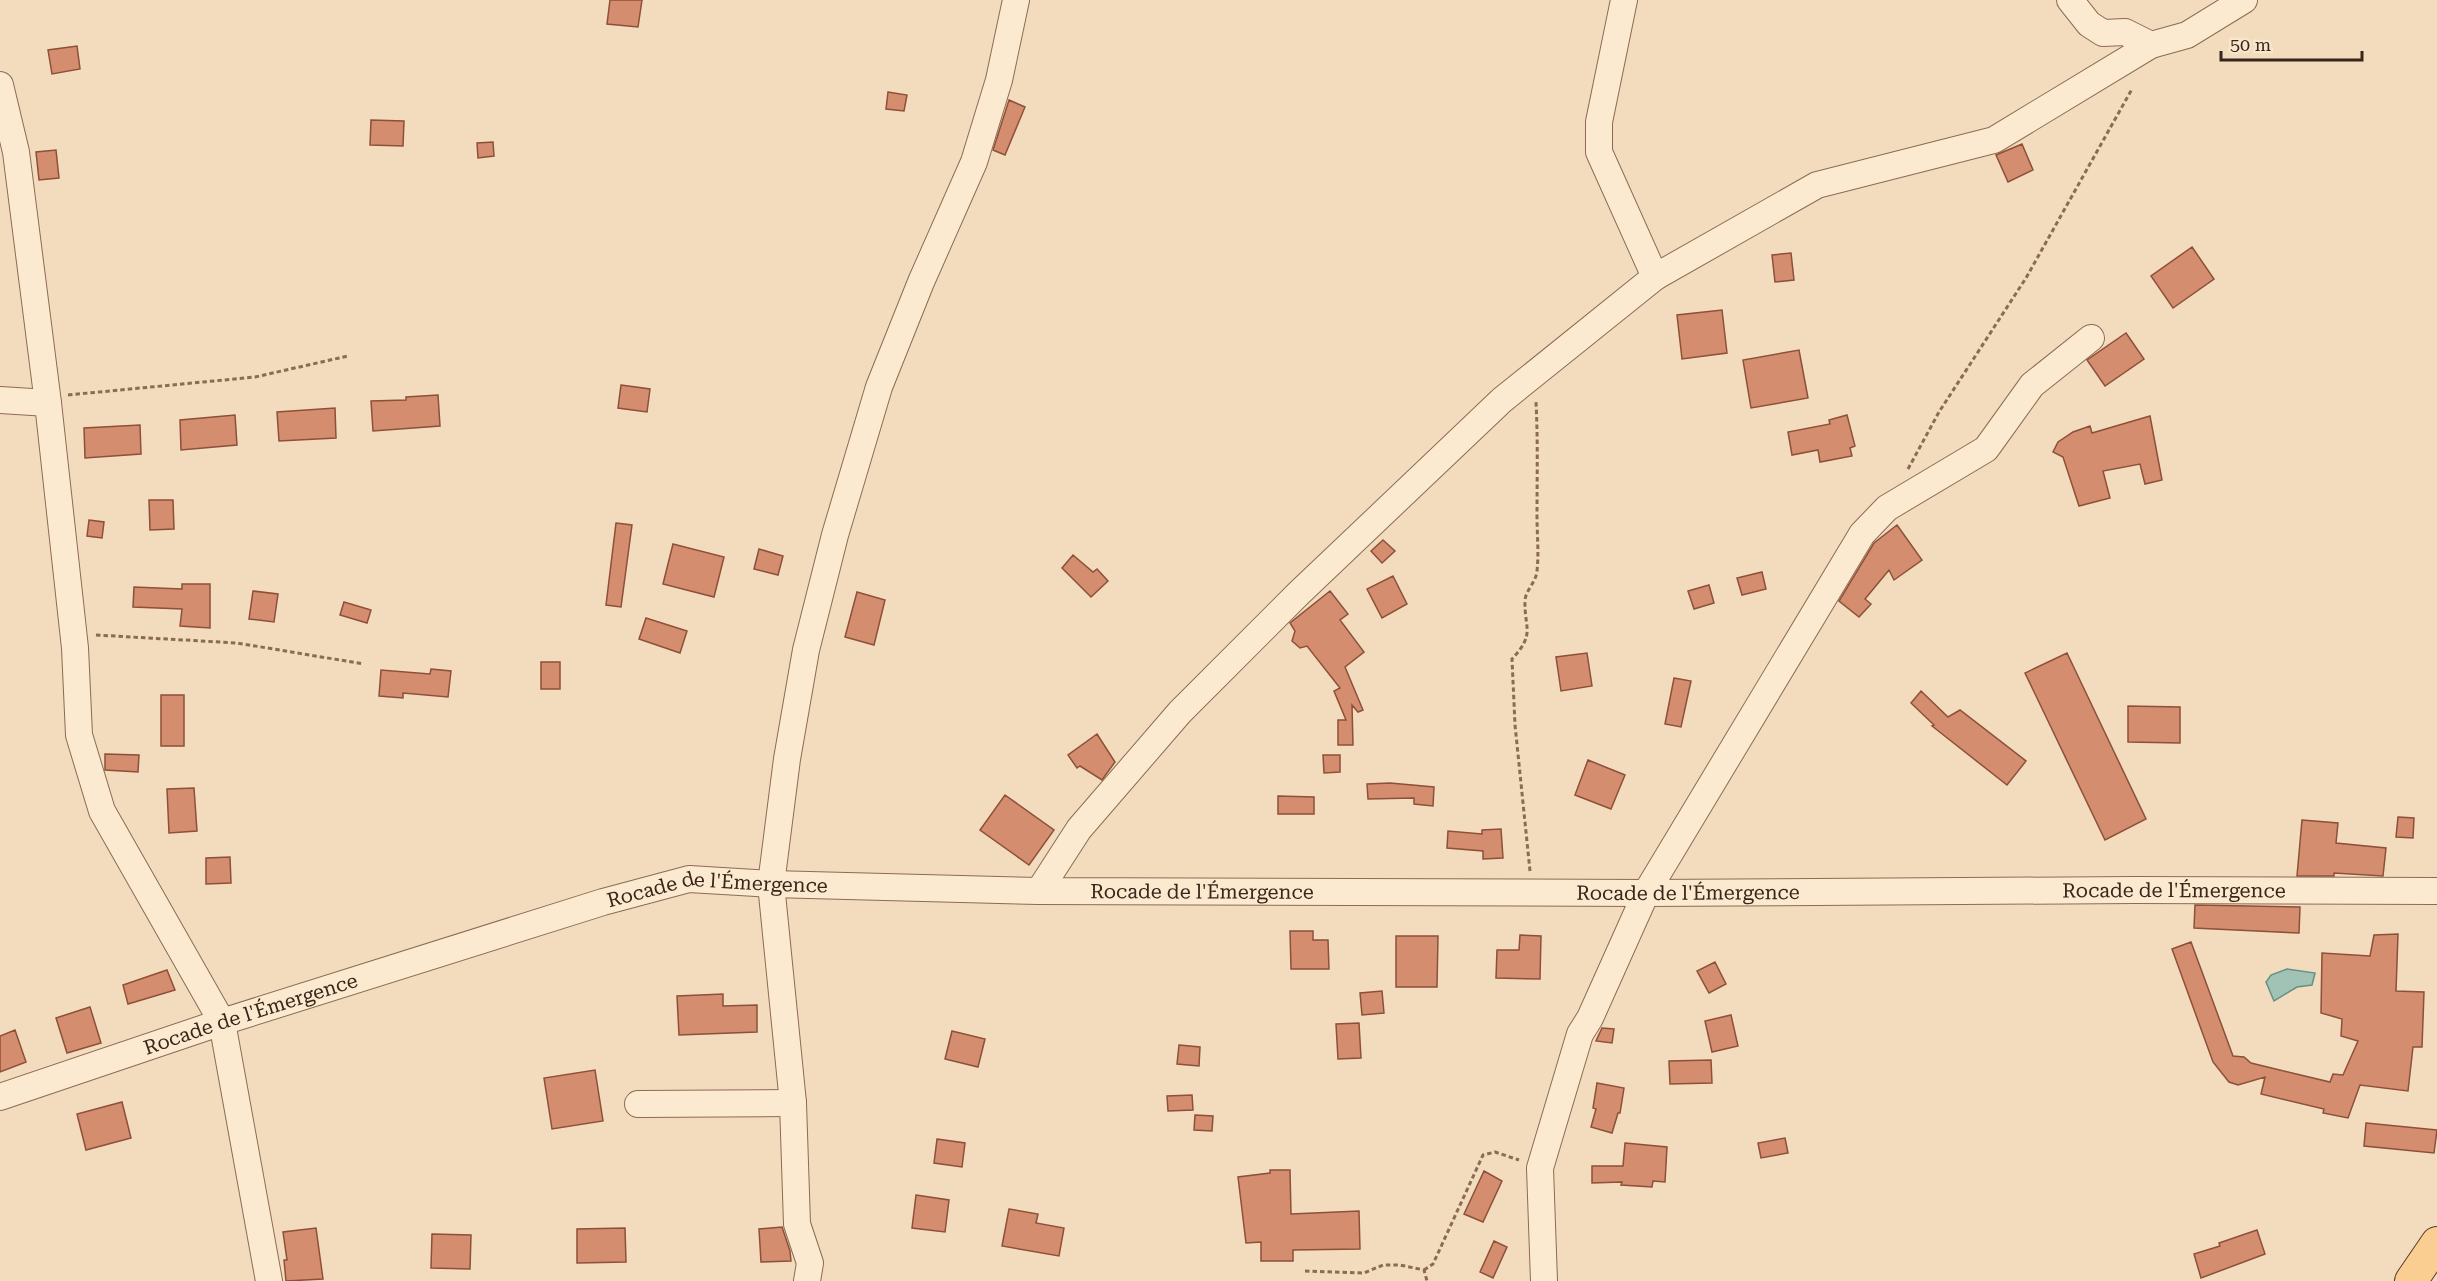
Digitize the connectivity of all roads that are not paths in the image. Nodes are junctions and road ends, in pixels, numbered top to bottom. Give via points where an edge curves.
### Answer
1 (1016, 0) edge
2 (1624, 0) edge
3 (2070, 0) edge
4 (2244, 0) edge
5 (2151, 45) junction
6 (0, 85) edge
7 (1655, 277) junction
8 (2091, 338) dead end
9 (0, 400) edge
10 (47, 400) junction
11 (771, 885) junction
12 (1039, 891) junction
13 (2437, 891) edge
14 (1646, 893) junction
15 (222, 1022) junction
16 (0, 1097) edge
17 (794, 1103) junction
18 (638, 1104) dead end
19 (2437, 1243) edge
20 (269, 1281) edge
21 (807, 1281) edge
22 (1544, 1281) edge
23 (2411, 1281) edge

1 - 11 street via 999,80 974,162 879,387 835,535 806,650
2 - 7 street via 1599,122 1599,152
3 - 5 street via 2088,24 2103,33 2125,32
4 - 5 street via 2187,34
5 - 7 street via 1994,140 1817,185
6 - 10 street via 16,152
7 - 12 street via 1502,400 1180,712 1079,828
8 - 14 street via 2032,385 1986,449 1887,508 1862,534
9 - 10 street
10 - 15 street via 74,632 79,735 102,811
11 - 12 street, Rocade de l'Émergence
11 - 15 street, Rocade de l'Émergence via 689,879 603,902
11 - 17 street
12 - 14 street, Rocade de l'Émergence
13 - 14 street, Rocade de l'Émergence
14 - 22 street via 1580,1034 1540,1168
15 - 16 street, Rocade de l'Émergence
15 - 20 street
17 - 18 street
17 - 21 street via 797,1224 810,1263
19 - 23 main road

